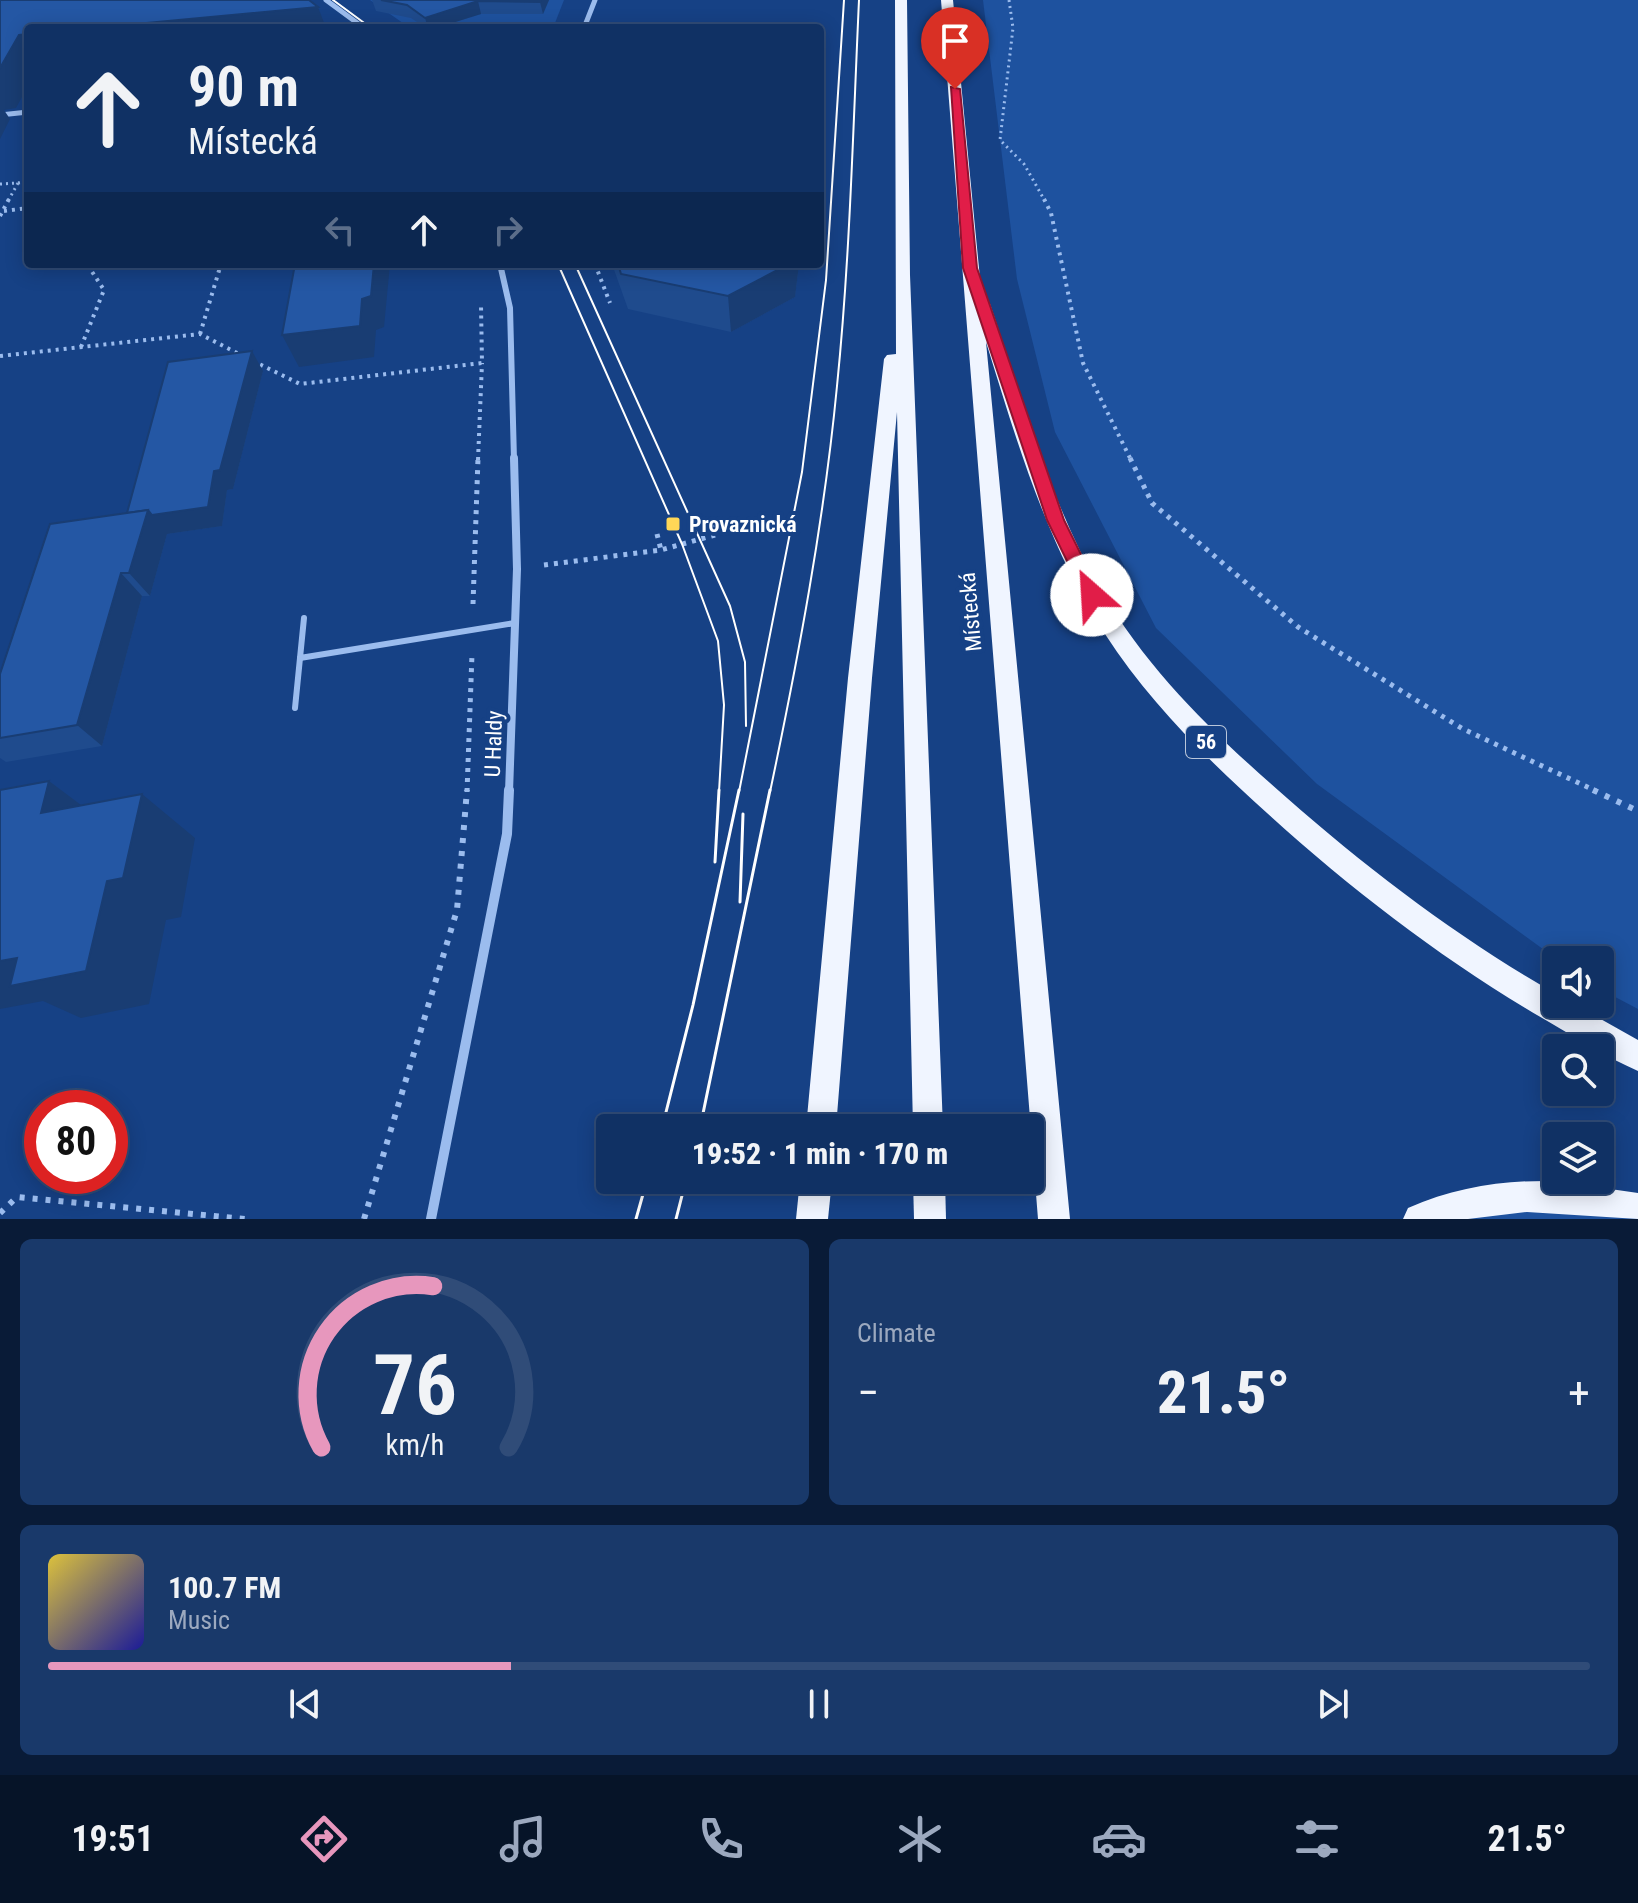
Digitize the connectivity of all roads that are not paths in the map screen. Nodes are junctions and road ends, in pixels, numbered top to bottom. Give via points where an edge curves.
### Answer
1 (326, 0) edge
2 (595, 0) edge
3 (901, 0) edge
4 (947, 0) edge
5 (359, 24) edge
6 (586, 24) edge
7 (24, 112) edge
8 (0, 115) edge
9 (501, 268) edge
10 (970, 268) junction
11 (902, 275) junction
12 (304, 618) dead end
13 (515, 623) junction
14 (300, 658) junction
15 (295, 708) dead end
16 (1638, 1056) edge
17 (822, 1114) edge
18 (928, 1114) edge
19 (815, 1194) edge
20 (929, 1194) edge
21 (1638, 1209) edge
22 (431, 1219) edge
23 (812, 1219) edge
24 (930, 1219) edge
25 (1054, 1219) edge
26 (1419, 1219) edge

1 - 5 street
2 - 6 street
3 - 11 highway
4 - 10 highway, Místecká / 56
7 - 8 street
9 - 13 street, U Haldy via 510,308
10 - 16 highway, 56 via 1055,520 1092,595 1151,684 1215,752 1308,835 1402,907 1517,986
10 - 25 highway, Místecká / 56
11 - 17 highway
11 - 18 highway
12 - 14 lane
13 - 14 lane
13 - 22 street, U Haldy via 507,834
14 - 15 lane
19 - 23 highway
20 - 24 highway
21 - 26 highway via 1548,1194 1486,1199

